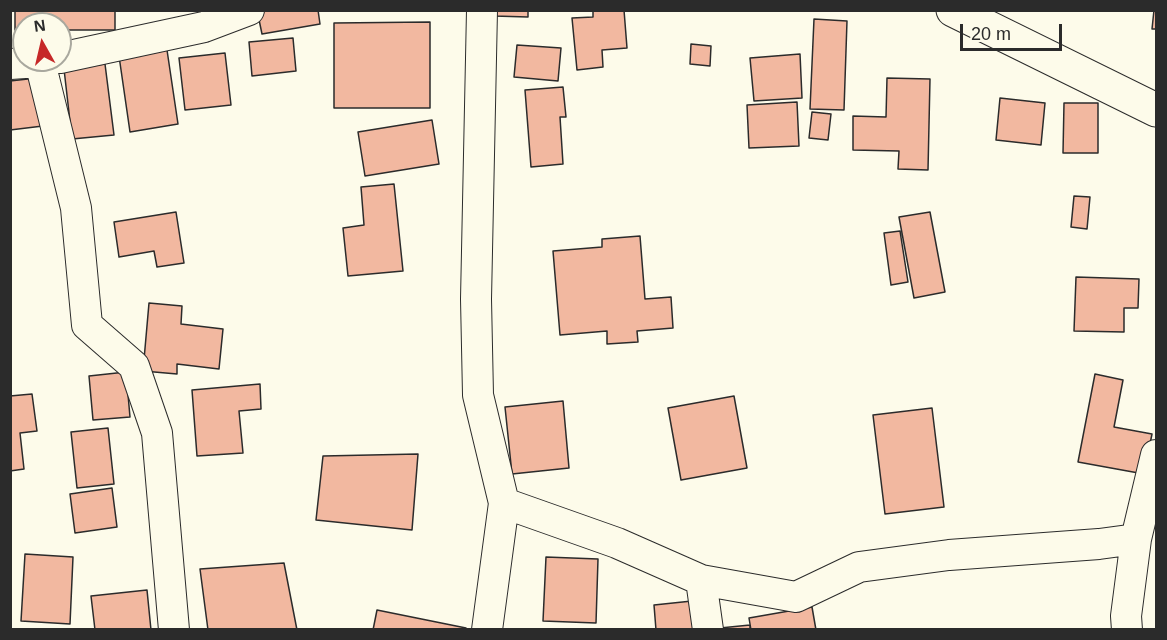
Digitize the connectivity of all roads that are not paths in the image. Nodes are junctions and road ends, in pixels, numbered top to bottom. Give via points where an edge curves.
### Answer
1 (249, 10) edge
2 (482, 10) edge
3 (955, 11) edge
4 (72, 54) edge
5 (43, 72) edge
6 (1156, 110) edge
7 (1156, 455) edge
8 (504, 503) junction
9 (1136, 539) junction
10 (701, 580) junction
11 (174, 630) edge
12 (487, 630) edge
13 (708, 630) edge
14 (1127, 630) edge

1 - 4 street via 204,27
2 - 8 street via 478,394
3 - 6 main road
5 - 11 street via 76,208 87,325 134,366 157,433
7 - 9 street
8 - 10 street via 617,543
8 - 12 street
9 - 10 street via 859,567 796,597
9 - 14 street
10 - 13 street

